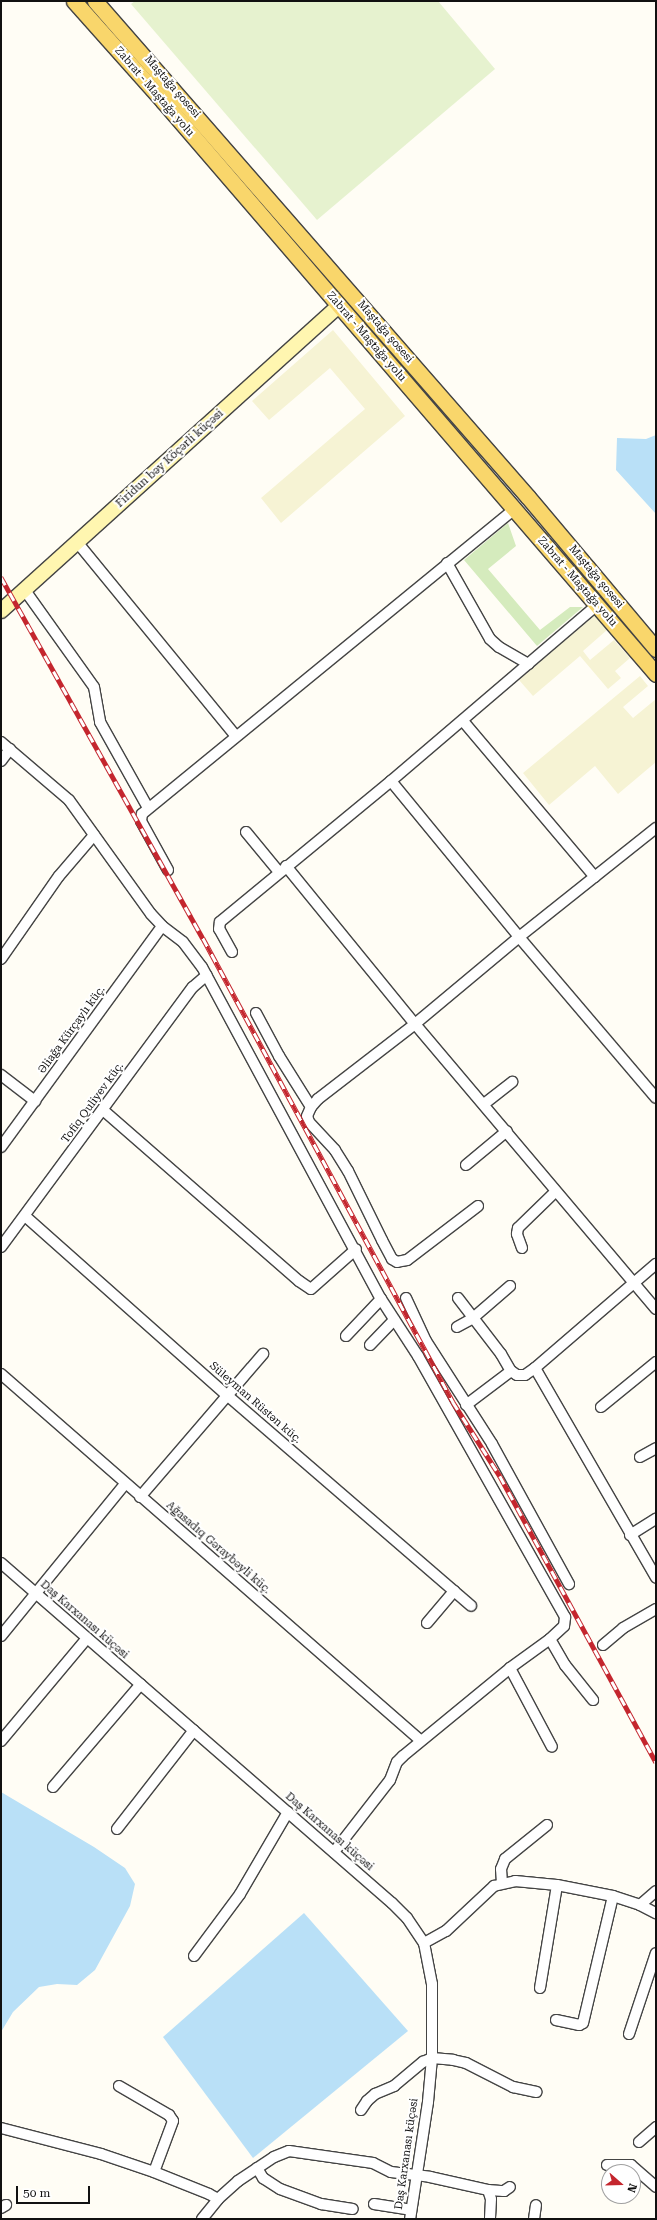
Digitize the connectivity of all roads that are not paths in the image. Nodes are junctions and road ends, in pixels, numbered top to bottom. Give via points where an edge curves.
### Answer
1 (74, 1) edge
2 (97, 3) edge
3 (86, 15) junction
4 (352, 294) junction
5 (338, 306) junction
6 (514, 509) junction
7 (77, 542) junction
8 (447, 563) junction
9 (24, 589) junction
10 (597, 605) junction
11 (1, 611) edge
12 (656, 649) edge
13 (529, 664) junction
14 (656, 674) edge
15 (463, 721) junction
16 (236, 736) junction
17 (1, 742) edge
18 (10, 749) junction
19 (1, 761) edge
20 (391, 781) junction
21 (148, 808) junction
22 (656, 828) edge
23 (246, 832) dead end
24 (94, 835) junction
25 (283, 869) junction
26 (168, 870) dead end
27 (595, 877) junction
28 (162, 926) junction
29 (519, 937) junction
30 (232, 952) dead end
31 (1, 959) edge
32 (207, 975) junction
33 (256, 1012) dead end
34 (415, 1024) junction
35 (1, 1075) edge
36 (512, 1082) dead end
37 (656, 1098) edge
38 (35, 1101) junction
39 (484, 1104) junction
40 (311, 1108) junction
41 (104, 1110) junction
42 (506, 1131) junction
43 (1, 1147) edge
44 (466, 1164) dead end
45 (555, 1192) junction
46 (478, 1206) dead end
47 (25, 1216) junction
48 (1, 1247) edge
49 (522, 1248) dead end
50 (356, 1249) junction
51 (656, 1264) edge
52 (633, 1283) junction
53 (510, 1286) dead end
54 (406, 1298) dead end
55 (458, 1298) dead end
56 (381, 1299) junction
57 (656, 1309) edge
58 (473, 1318) junction
59 (394, 1320) junction
60 (457, 1327) dead end
61 (346, 1336) dead end
62 (370, 1345) dead end
63 (263, 1354) dead end
64 (656, 1362) edge
65 (535, 1368) junction
66 (511, 1371) junction
67 (1, 1374) edge
68 (228, 1396) junction
69 (466, 1405) junction
70 (601, 1407) dead end
71 (656, 1448) edge
72 (640, 1457) dead end
73 (125, 1484) junction
74 (140, 1497) junction
75 (656, 1519) edge
76 (630, 1535) junction
77 (1, 1563) edge
78 (656, 1578) edge
79 (569, 1584) dead end
80 (454, 1591) junction
81 (36, 1594) junction
82 (471, 1606) dead end
83 (656, 1609) edge
84 (427, 1623) dead end
85 (1, 1636) edge
86 (87, 1638) junction
87 (550, 1639) junction
88 (603, 1644) dead end
89 (510, 1668) junction
90 (141, 1684) junction
91 (593, 1700) dead end
92 (194, 1730) junction
93 (420, 1740) junction
94 (1, 1741) edge
95 (552, 1747) dead end
96 (53, 1787) dead end
97 (288, 1812) junction
98 (547, 1825) dead end
99 (117, 1829) dead end
100 (334, 1852) junction
101 (502, 1883) junction
102 (557, 1885) junction
103 (656, 1891) edge
104 (613, 1896) junction
105 (640, 1905) junction
106 (656, 1913) edge
107 (424, 1943) junction
108 (656, 1953) edge
109 (194, 1956) dead end
110 (540, 1988) dead end
111 (556, 2020) dead end
112 (629, 2034) dead end
113 (432, 2058) junction
114 (119, 2086) dead end
115 (536, 2092) dead end
116 (361, 2110) dead end
117 (656, 2127) edge
118 (1, 2128) edge
119 (639, 2142) dead end
120 (257, 2168) junction
121 (154, 2172) junction
122 (641, 2174) edge
123 (416, 2175) junction
124 (510, 2187) dead end
125 (656, 2187) edge
126 (488, 2190) junction
127 (218, 2199) junction
128 (374, 2204) dead end
129 (536, 2205) dead end
130 (353, 2209) dead end
131 (411, 2215) edge
132 (202, 2219) edge
133 (490, 2219) edge
134 (534, 2219) edge

1 - 3 main road, Zabrat - Maştağa yolu
2 - 3 main road
2 - 4 main road, Maştağa şosesi
3 - 5 main road, Zabrat - Maştağa yolu
4 - 5 main road
4 - 12 main road, Maştağa şosesi
5 - 6 main road, Zabrat - Maştağa yolu
5 - 7 street, Firidun bəy Köçərli küçəsi
6 - 8 street
6 - 10 main road, Zabrat - Maştağa yolu
7 - 9 street, Firidun bəy Köçərli küçəsi
7 - 16 street
8 - 13 street via 490,639
8 - 16 street
9 - 11 street, Firidun bəy Köçərli küçəsi
9 - 21 street via 94,687 100,722
10 - 13 street
10 - 14 main road, Zabrat - Maştağa yolu
13 - 15 street
15 - 20 street
15 - 27 street
16 - 21 street
17 - 18 street
18 - 19 street
18 - 24 street via 61,792
20 - 25 street
20 - 29 street
21 - 26 street via 140,818 141,822
22 - 27 street
23 - 25 street
24 - 28 street via 150,914
24 - 31 street via 59,876
25 - 30 street via 220,922 220,929
25 - 34 street
27 - 29 street
28 - 32 street via 192,952
28 - 38 street, Əliağa Kürçaylı küç.
29 - 34 street
29 - 37 street
32 - 41 street, Tofiq Quliyev küç. via 193,986
32 - 50 street
33 - 40 street
34 - 39 street
34 - 40 street via 318,1099
35 - 38 street
36 - 39 street
38 - 43 street, Əliağa Kürçaylı küç.
39 - 42 street
40 - 46 street via 307,1116 309,1122 335,1150 392,1259 397,1262 406,1260
41 - 47 street, Tofiq Quliyev küç.
41 - 50 street via 311,1289
42 - 44 street
42 - 45 street
45 - 49 street via 518,1228 517,1234
45 - 52 street
47 - 48 street, Tofiq Quliyev küç.
47 - 68 street, Süleyman Rüstən küç.
50 - 56 street
51 - 52 street
52 - 57 street
52 - 65 street
53 - 58 street
54 - 69 street via 426,1341
55 - 58 street
56 - 59 street
56 - 61 street
58 - 60 street
58 - 66 street
59 - 62 street
59 - 87 street via 418,1356 565,1617 564,1626
63 - 68 street
64 - 70 street
65 - 66 street via 525,1375 517,1375
65 - 76 street
66 - 69 street
67 - 73 street, Ağasadıq Gəraybəyli küç.
68 - 74 street
68 - 80 street, Süleyman Rüstən küç.
69 - 79 street via 505,1467
71 - 72 street
73 - 74 street, Ağasadıq Gəraybəyli küç.
73 - 81 street
74 - 93 street, Ağasadıq Gəraybəyli küç.
75 - 76 street
76 - 78 street
77 - 81 street, Daş Karxanası küçəsi
80 - 82 street, Süleyman Rüstən küç.
80 - 84 street
81 - 85 street
81 - 86 street, Daş Karxanası küçəsi
83 - 88 street via 623,1628
86 - 90 street, Daş Karxanası küçəsi
86 - 94 street
87 - 89 street
87 - 91 street via 565,1665
89 - 93 street
89 - 95 street
90 - 92 street, Daş Karxanası küçəsi
90 - 96 street
92 - 97 street, Daş Karxanası küçəsi
92 - 99 street
93 - 100 street via 397,1762 390,1780
97 - 100 street, Daş Karxanası küçəsi
97 - 109 street via 240,1894
98 - 101 street via 505,1859 501,1869
100 - 107 street, Daş Karxanası küçəsi via 407,1918
101 - 102 street via 527,1881
101 - 107 street via 485,1892 446,1931
102 - 104 street
102 - 110 street
103 - 105 street
104 - 105 street
104 - 111 street via 583,2023 579,2025
105 - 106 street
107 - 113 street, Daş Karxanası küçəsi via 432,1984
108 - 112 street
113 - 115 street via 466,2063 513,2087
113 - 116 street via 423,2062 394,2086 375,2094
113 - 123 street, Daş Karxanası küçəsi
114 - 121 street via 169,2114 173,2121
117 - 119 street
118 - 121 street via 101,2154
120 - 123 street via 283,2152 301,2151 372,2163 391,2172
120 - 127 street via 228,2188
120 - 130 street via 263,2178 280,2189 321,2204
121 - 127 street
122 - 125 street
123 - 126 street
123 - 131 street, Daş Karxanası küçəsi
124 - 126 street via 504,2190
126 - 133 street via 491,2199
127 - 132 street
128 - 131 street
129 - 134 street

